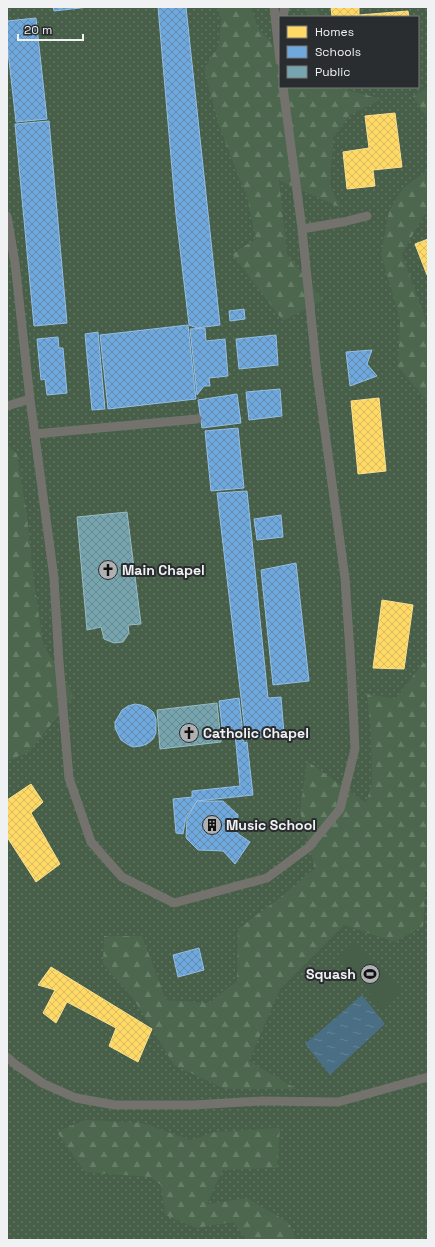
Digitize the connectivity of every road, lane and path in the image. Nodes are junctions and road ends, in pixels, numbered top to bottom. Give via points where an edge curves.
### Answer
1 (274, 7) edge
2 (279, 38) edge
3 (278, 43) junction
4 (279, 52) edge
5 (283, 88) edge
6 (7, 216) edge
7 (367, 216) dead end
8 (302, 229) junction
9 (30, 399) junction
10 (7, 406) edge
11 (197, 419) dead end
12 (35, 434) junction
13 (7, 1057) edge
14 (428, 1077) edge

1 - 3 lane
2 - 3 lane
3 - 4 lane
5 - 8 lane
6 - 9 lane via 15,263
7 - 8 lane
8 - 12 lane via 317,374 345,578 355,749 340,809 309,847 267,878 174,903 122,877 92,842 69,778 54,578
9 - 10 lane
9 - 12 lane
11 - 12 lane
13 - 14 lane via 50,1087 76,1098 116,1105 193,1105 262,1101 338,1102

